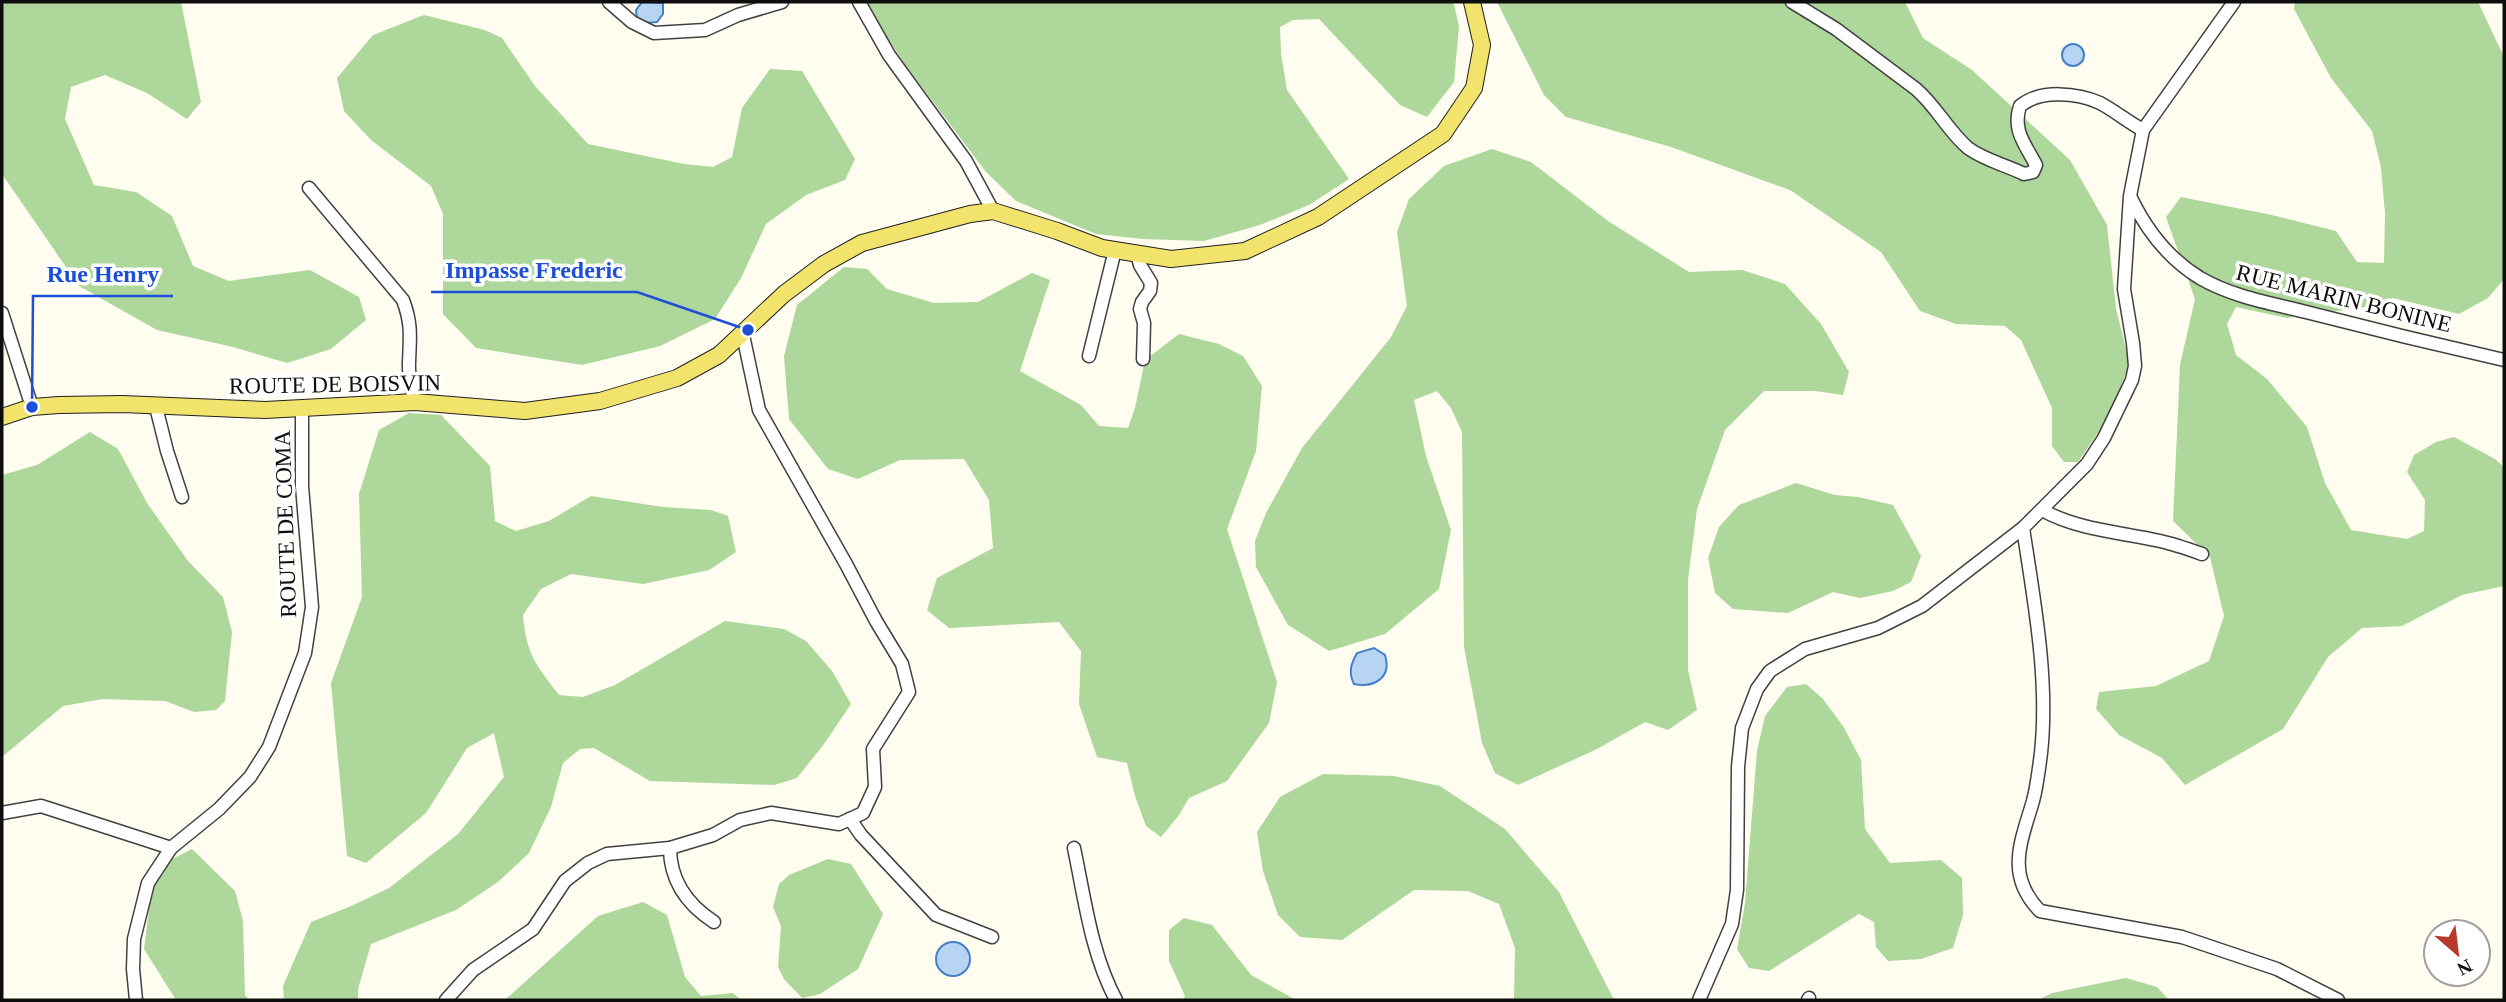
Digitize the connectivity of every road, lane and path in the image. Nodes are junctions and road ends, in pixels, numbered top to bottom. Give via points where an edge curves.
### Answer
1 (609, 2) edge
2 (782, 2) edge
3 (859, 2) edge
4 (1472, 2) edge
5 (1792, 2) edge
6 (2234, 2) edge
7 (2143, 130) junction
8 (309, 188) dead end
9 (2130, 196) junction
10 (993, 211) junction
11 (1115, 250) junction
12 (1138, 254) junction
13 (2, 313) edge
14 (743, 335) junction
15 (1088, 356) dead end
16 (1143, 359) dead end
17 (2504, 360) edge
18 (415, 402) junction
19 (32, 407) junction
20 (156, 407) junction
21 (302, 410) junction
22 (2, 417) edge
23 (182, 498) dead end
24 (2042, 510) junction
25 (2023, 528) junction
26 (2202, 554) dead end
27 (2, 813) edge
28 (850, 819) junction
29 (171, 848) junction
30 (670, 848) junction
31 (1074, 848) dead end
32 (714, 922) dead end
33 (992, 937) dead end
34 (2311, 994) edge
35 (136, 1000) edge
36 (446, 1000) edge
37 (1116, 1000) edge
38 (1699, 1000) edge
39 (2338, 1000) edge

1 - 2 street via 654,33 705,30
3 - 10 street via 890,55 966,161
4 - 12 main road, ROUTE DE BOISVIN via 1482,45 1474,88 1443,134 1318,218 1245,251 1171,258
5 - 7 street via 1926,97 1971,150 2024,174 2033,172 2036,165 2020,138 2017,114 2020,106 2036,97 2088,99
6 - 7 street
7 - 9 street
8 - 18 street via 402,300 409,317 408,364
9 - 17 street, RUE MARIN BONINE via 2164,247 2198,276 2231,293
9 - 24 street via 2124,289 2133,343 2133,380 2087,464
10 - 11 main road, ROUTE DE BOISVIN
10 - 14 main road, ROUTE DE BOISVIN via 862,243 785,294
11 - 12 main road, ROUTE DE BOISVIN
11 - 15 street
12 - 16 street via 1152,283 1140,309
13 - 19 street
14 - 18 main road, ROUTE DE BOISVIN via 719,355 677,378 600,401 525,411
14 - 28 street via 759,410 902,664 909,692 873,749 875,787 863,813
18 - 21 main road, ROUTE DE BOISVIN
19 - 20 main road, ROUTE DE BOISVIN
19 - 22 main road, ROUTE DE BOISVIN
20 - 21 main road, ROUTE DE BOISVIN
20 - 23 street
21 - 29 street, ROUTE DE COMA via 302,486 312,600 306,653 269,747 250,777
24 - 25 street
24 - 26 street via 2060,520
25 - 34 street via 2042,684 2041,751 2034,799 2021,835 2019,864 2030,901 2040,911 2182,937 2277,970
25 - 38 street via 1922,607 1878,628 1805,649 1770,671 1757,689 1742,728 1732,924
27 - 29 street via 41,806
28 - 30 street via 839,824 771,813 740,820 713,835
28 - 33 street via 936,915
29 - 35 street, ROUTE DE COMA via 148,883 138,919 133,969
30 - 32 street via 670,862 682,892 698,912
30 - 36 street via 607,854 588,863 565,881 533,929 473,970
31 - 37 street via 1095,948
34 - 39 street

